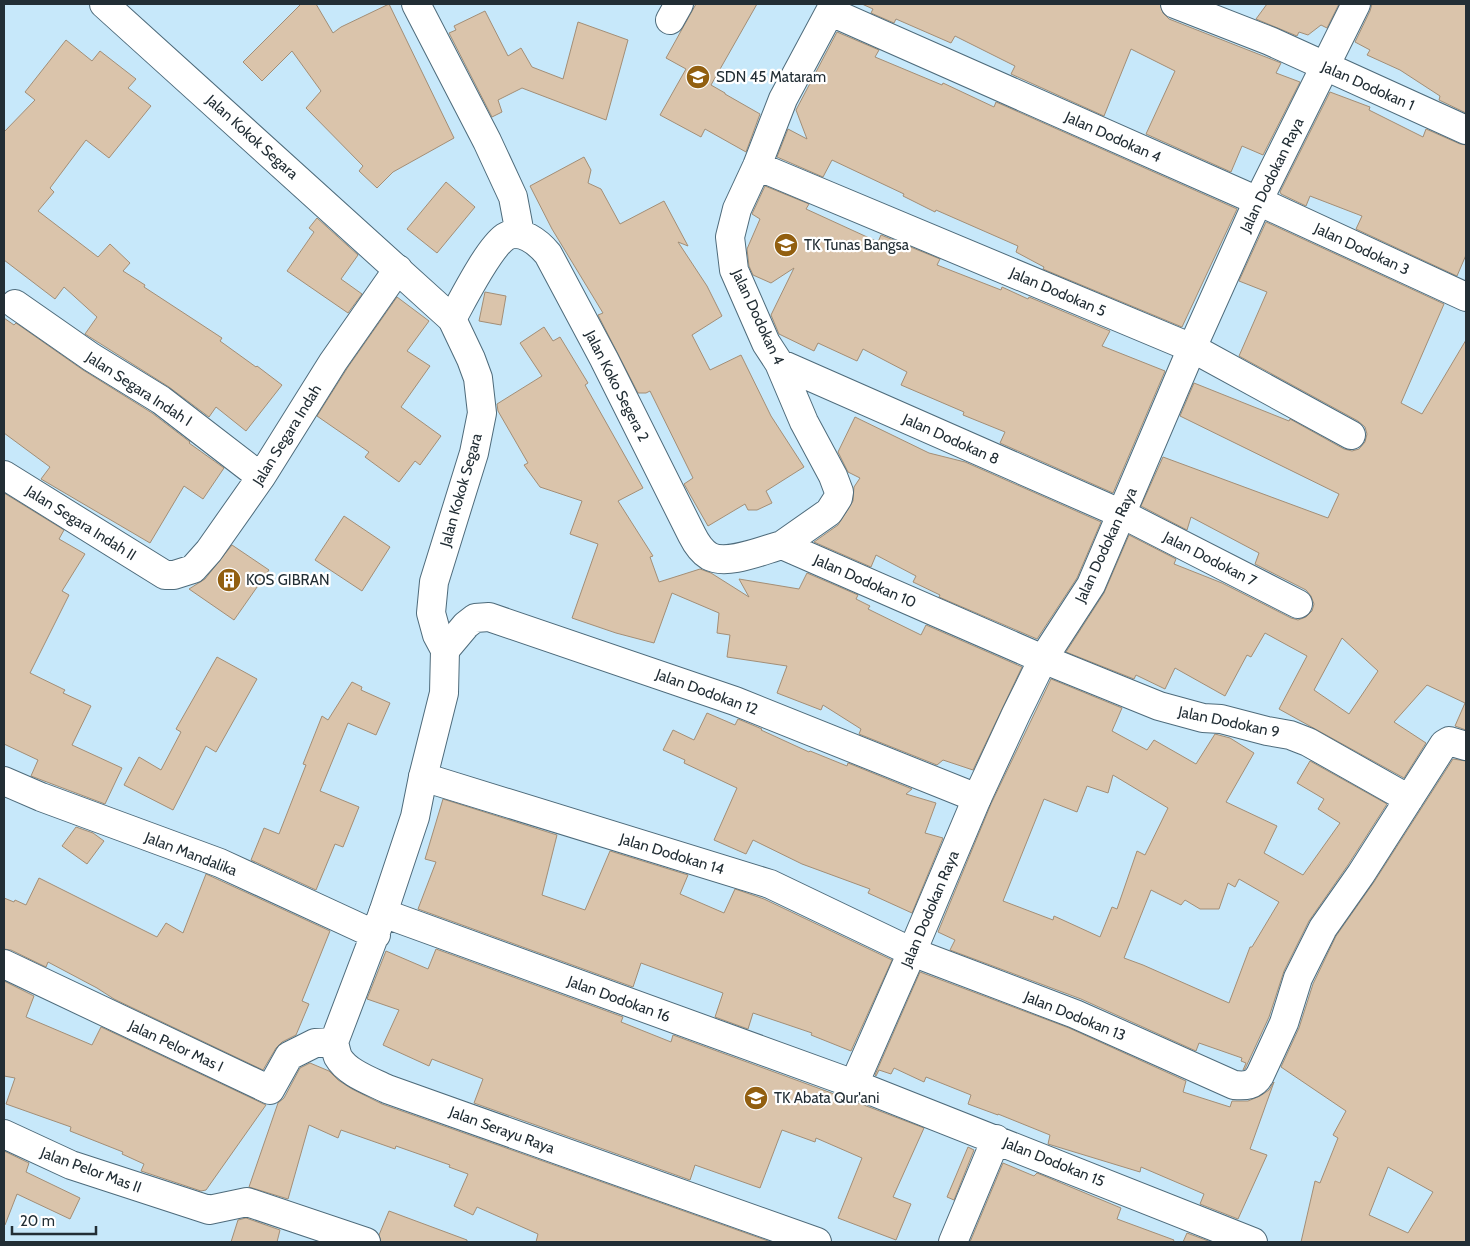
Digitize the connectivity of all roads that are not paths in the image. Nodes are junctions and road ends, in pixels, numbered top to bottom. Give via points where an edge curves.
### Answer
1 (104, 4) edge
2 (416, 4) edge
3 (1175, 4) edge
4 (1356, 4) edge
5 (832, 8) edge
6 (1325, 67) junction
7 (1466, 130) edge
8 (756, 166) junction
9 (1258, 202) junction
10 (528, 238) junction
11 (398, 269) junction
12 (1466, 297) edge
13 (15, 304) dead end
14 (452, 319) junction
15 (1192, 348) junction
16 (780, 363) junction
17 (1351, 435) dead end
18 (4, 475) edge
19 (262, 476) junction
20 (1122, 514) junction
21 (782, 545) junction
22 (159, 571) joint
23 (1298, 604) dead end
24 (445, 650) junction
25 (1043, 659) junction
26 (1466, 746) edge
27 (423, 777) junction
28 (4, 781) edge
29 (977, 798) junction
30 (1409, 799) junction
31 (380, 924) junction
32 (912, 952) junction
33 (4, 964) edge
34 (334, 1042) junction
35 (854, 1084) junction
36 (4, 1134) edge
37 (996, 1139) junction
38 (811, 1241) edge
39 (366, 1242) edge
40 (953, 1242) edge
41 (1253, 1242) edge

1 - 11 street, Jalan Kokok Segara
2 - 10 street, Jalan Koko Segera 2 via 487,141
3 - 6 street, Jalan Dodokan 1 via 1270,41
4 - 6 street, Jalan Dodokan Raya
5 - 8 street, Jalan Dodokan 4 via 783,99
5 - 9 street, Jalan Dodokan 4
6 - 7 street, Jalan Dodokan 1
6 - 9 street, Jalan Dodokan Raya
8 - 15 street, Jalan Dodokan 5
8 - 16 street, Jalan Dodokan 4 via 737,209 730,237 731,252 734,270 766,343
9 - 12 street, Jalan Dodokan 3
9 - 15 street, Jalan Dodokan Raya
10 - 14 street via 506,236 492,251
10 - 21 street, Jalan Koko Segera 2 via 548,254 699,548 718,559 736,558
11 - 14 street, Jalan Kokok Segara
11 - 19 street, Jalan Segara Indah via 333,362
13 - 19 street, Jalan Segara Indah I via 91,357 161,400
14 - 24 street, Jalan Kokok Segara via 478,378 482,413 474,453 434,582 431,613
15 - 17 street, Jalan Dodokan 5
15 - 20 street, Jalan Dodokan Raya
16 - 20 street, Jalan Dodokan 8
16 - 21 street, Jalan Dodokan 4 via 804,422 839,492 829,512
18 - 22 street, Jalan Segara Indah II
19 - 22 street, Jalan Segara Indah via 193,569 174,575
20 - 23 street, Jalan Dodokan 7
20 - 25 street, Jalan Dodokan Raya via 1091,585
21 - 25 street, Jalan Dodokan 10
24 - 27 street, Jalan Kokok Segara via 444,693
24 - 29 street, Jalan Dodokan 12 via 475,618 489,617 735,700
25 - 29 street, Jalan Dodokan Raya
25 - 30 street, Jalan Dodokan 9 via 1159,706 1290,735
26 - 30 street via 1447,741
27 - 31 street, Jalan Kokok Segara via 415,817
27 - 32 street, Jalan Dodokan 14 via 770,884
28 - 31 street, Jalan Mandalika
29 - 32 street, Jalan Dodokan Raya
30 - 32 street, Jalan Dodokan 13 via 1324,928 1298,978 1284,1023 1256,1081 1244,1086 1234,1085 1075,1014
31 - 34 street
31 - 35 street, Jalan Dodokan 16
32 - 35 street, Jalan Dodokan Raya
33 - 34 street, Jalan Pelor Mas I via 270,1090 289,1056 315,1043
34 - 38 street, Jalan Serayu Raya via 337,1056 345,1066 387,1089
35 - 37 street, Jalan Dodokan 15
36 - 39 street, Jalan Pelor Mas II via 72,1165 209,1210 247,1202
37 - 40 street
37 - 41 street, Jalan Dodokan 15

